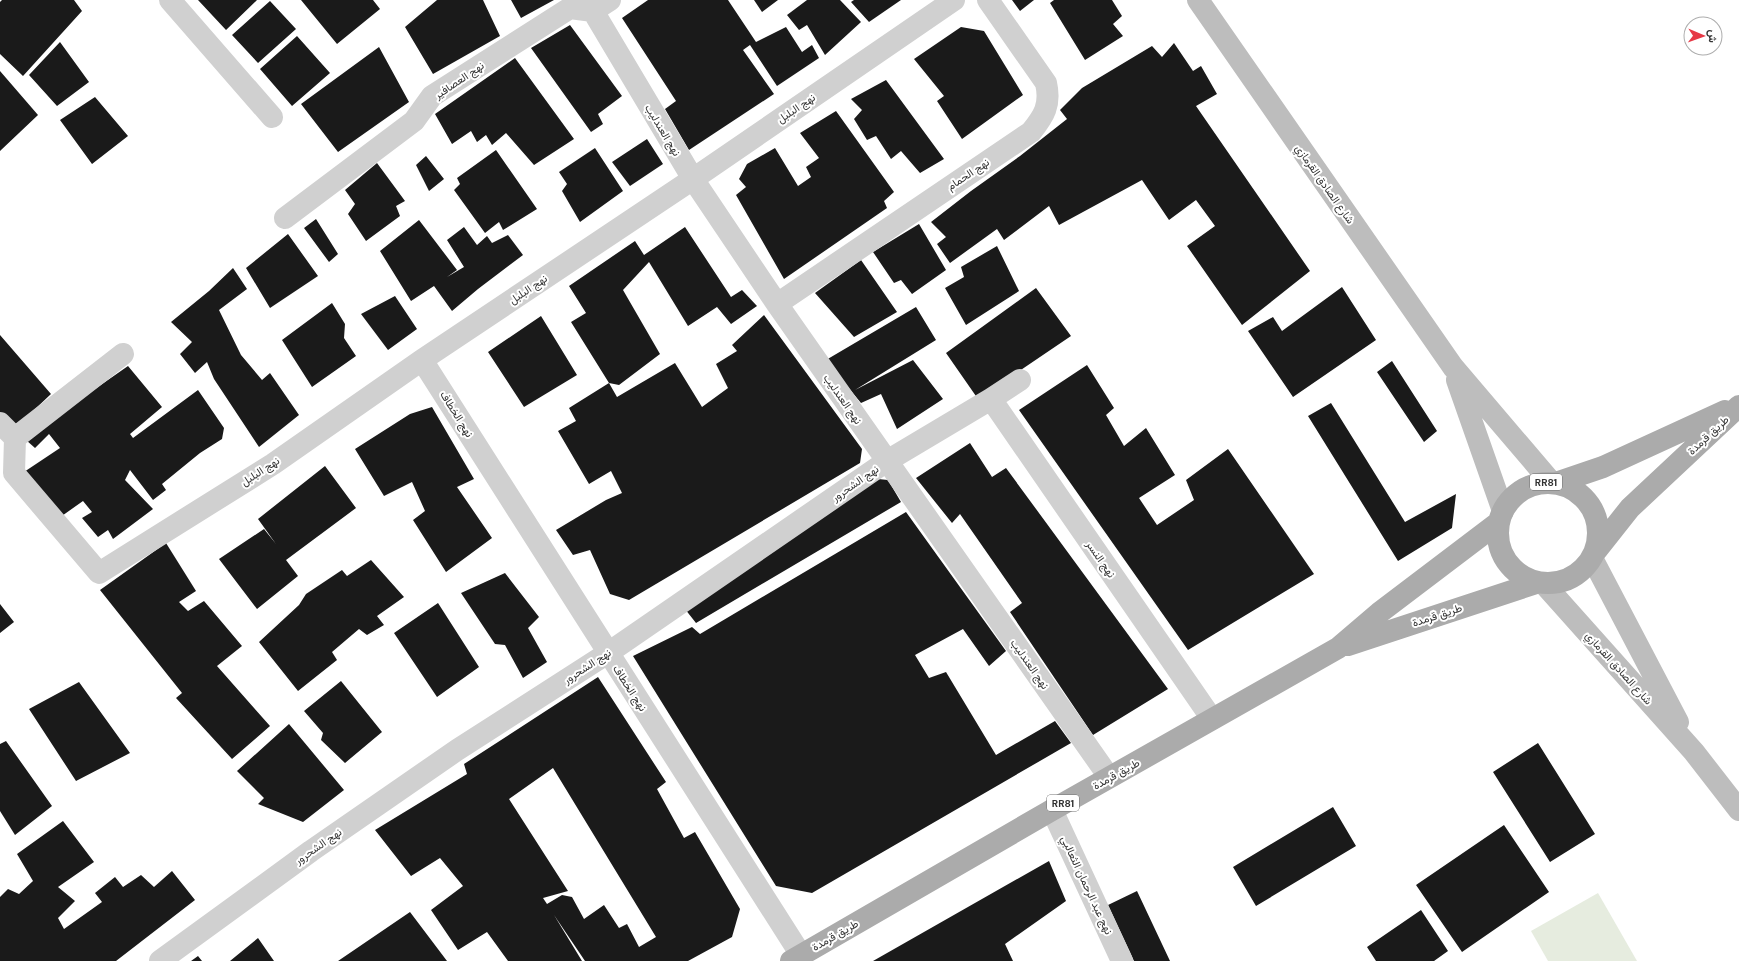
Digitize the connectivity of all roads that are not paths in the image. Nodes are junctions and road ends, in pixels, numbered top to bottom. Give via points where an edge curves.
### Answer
1 (170, 0) edge
2 (954, 0) edge
3 (988, 0) edge
4 (1198, 0) edge
5 (601, 5) edge
6 (272, 117) dead end
7 (692, 178) junction
8 (285, 218) dead end
9 (777, 304) junction
10 (122, 354) dead end
11 (422, 360) junction
12 (1453, 368) junction
13 (1020, 380) dead end
14 (991, 399) junction
15 (1739, 405) edge
16 (7, 430) edge
17 (887, 461) junction
18 (1553, 482) junction
19 (1501, 516) junction
20 (1594, 554) junction
21 (1540, 583) junction
22 (1338, 648) junction
23 (608, 653) junction
24 (1212, 719) junction
25 (1694, 752) junction
26 (1109, 777) junction
27 (1052, 810) junction
28 (1739, 810) edge
29 (796, 958) edge
30 (160, 961) edge
31 (1122, 961) edge

1 - 6 street
2 - 7 street, نهج البلبل
3 - 9 street, نهج الحمام via 1046,83 1048,95 1042,119 1031,132
4 - 12 main road, شارع الصادق القرمازي
5 - 7 street, نهج العندليب
5 - 8 street, نهج العصافير via 570,8 432,96 414,121
7 - 9 street, نهج العندليب
7 - 11 street, نهج البلبل
9 - 17 street, نهج العندليب
10 - 16 street
11 - 16 street, نهج البلبل via 273,464 99,574 14,472
11 - 23 street, نهج الخطاف
12 - 18 main road, شارع الصادق القرمازي
12 - 19 main road, شارع الصادق القرمازي
13 - 14 street, نهج الشحرور
14 - 17 street, نهج الشحرور
14 - 24 street, نهج النسر
15 - 18 main road, طريق قرمدة / RR81 via 1602,467
15 - 20 main road, طريق قرمدة / RR81 via 1630,508
17 - 23 street, نهج الشحرور
17 - 26 street, نهج العندليب
18 - 19 main road, RR81 via 1526,487 1514,496
18 - 20 main road, RR81 via 1570,487 1583,496 1592,508 1598,522 1599,537
19 - 21 main road via 1498,538 1502,553 1510,567 1522,576
19 - 22 main road, طريق قرمدة / RR81
20 - 21 main road, RR81 via 1578,575 1566,581
20 - 25 main road, شارع الصادق القرمازي
21 - 22 main road, طريق قرمدة / RR81
21 - 25 main road, شارع الصادق القرمازي
22 - 24 main road, طريق قرمدة / RR81
23 - 29 street, نهج الخطاف
23 - 30 street, نهج الشحرور via 451,754 311,851
24 - 26 main road, طريق قرمدة / RR81
25 - 28 main road, شارع الصادق القرمازي
26 - 27 main road, طريق قرمدة / RR81
27 - 29 main road, طريق قرمدة / RR81
27 - 31 street, نهج عبد الرحمان الثعالبي

